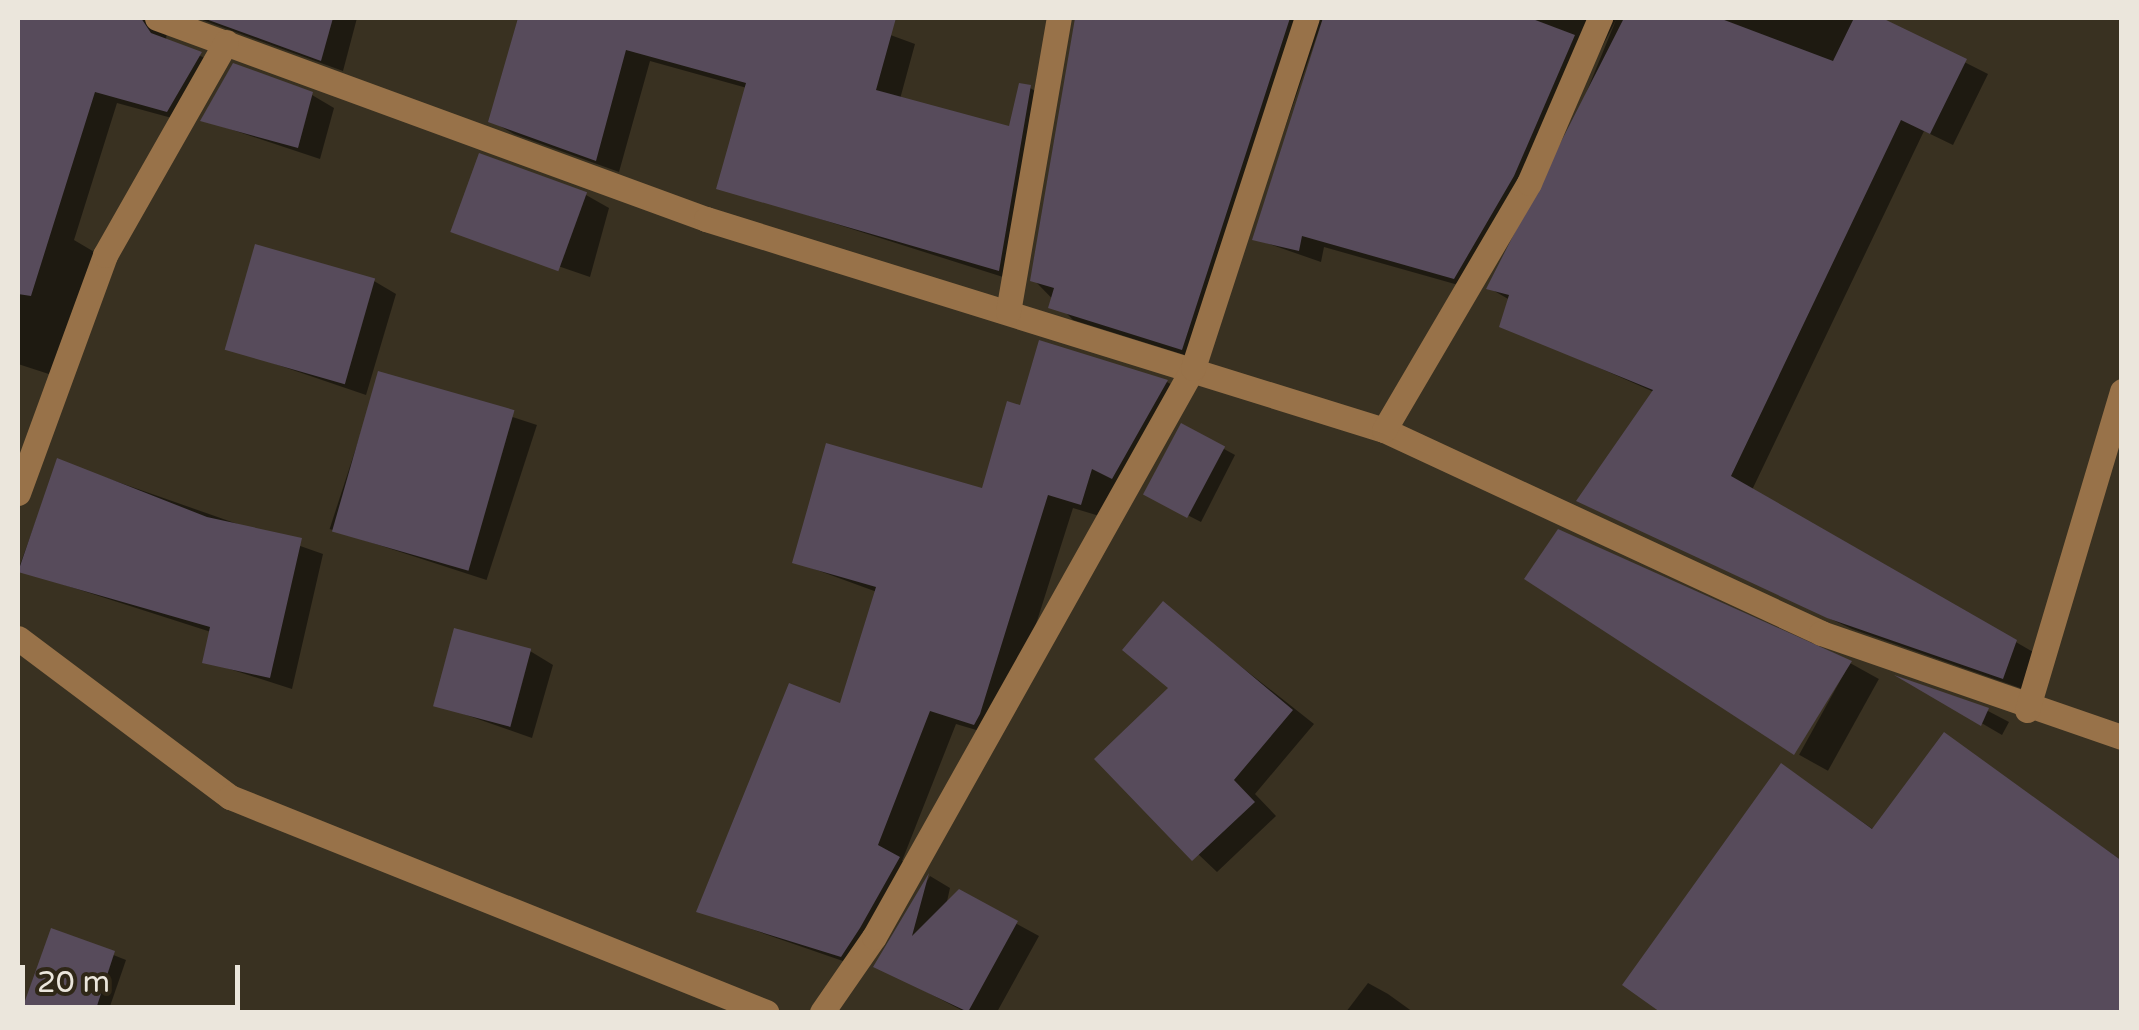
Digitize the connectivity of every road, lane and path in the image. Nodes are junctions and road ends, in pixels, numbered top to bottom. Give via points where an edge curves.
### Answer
1 (157, 18) edge
2 (1059, 18) edge
3 (1306, 18) edge
4 (1600, 18) edge
5 (226, 42) junction
6 (1008, 312) junction
7 (1193, 368) junction
8 (2122, 392) edge
9 (1384, 430) junction
10 (18, 492) edge
11 (18, 638) edge
12 (2028, 710) junction
13 (2122, 736) edge
14 (766, 1012) edge
15 (822, 1012) edge

1 - 5 street
2 - 6 street
3 - 7 street
4 - 9 street via 1529,183
5 - 6 street via 706,218
5 - 10 street via 105,254
6 - 7 street
7 - 9 street
7 - 15 street via 874,937
8 - 12 street
9 - 12 street via 1821,634
11 - 14 street via 230,797
12 - 13 street

